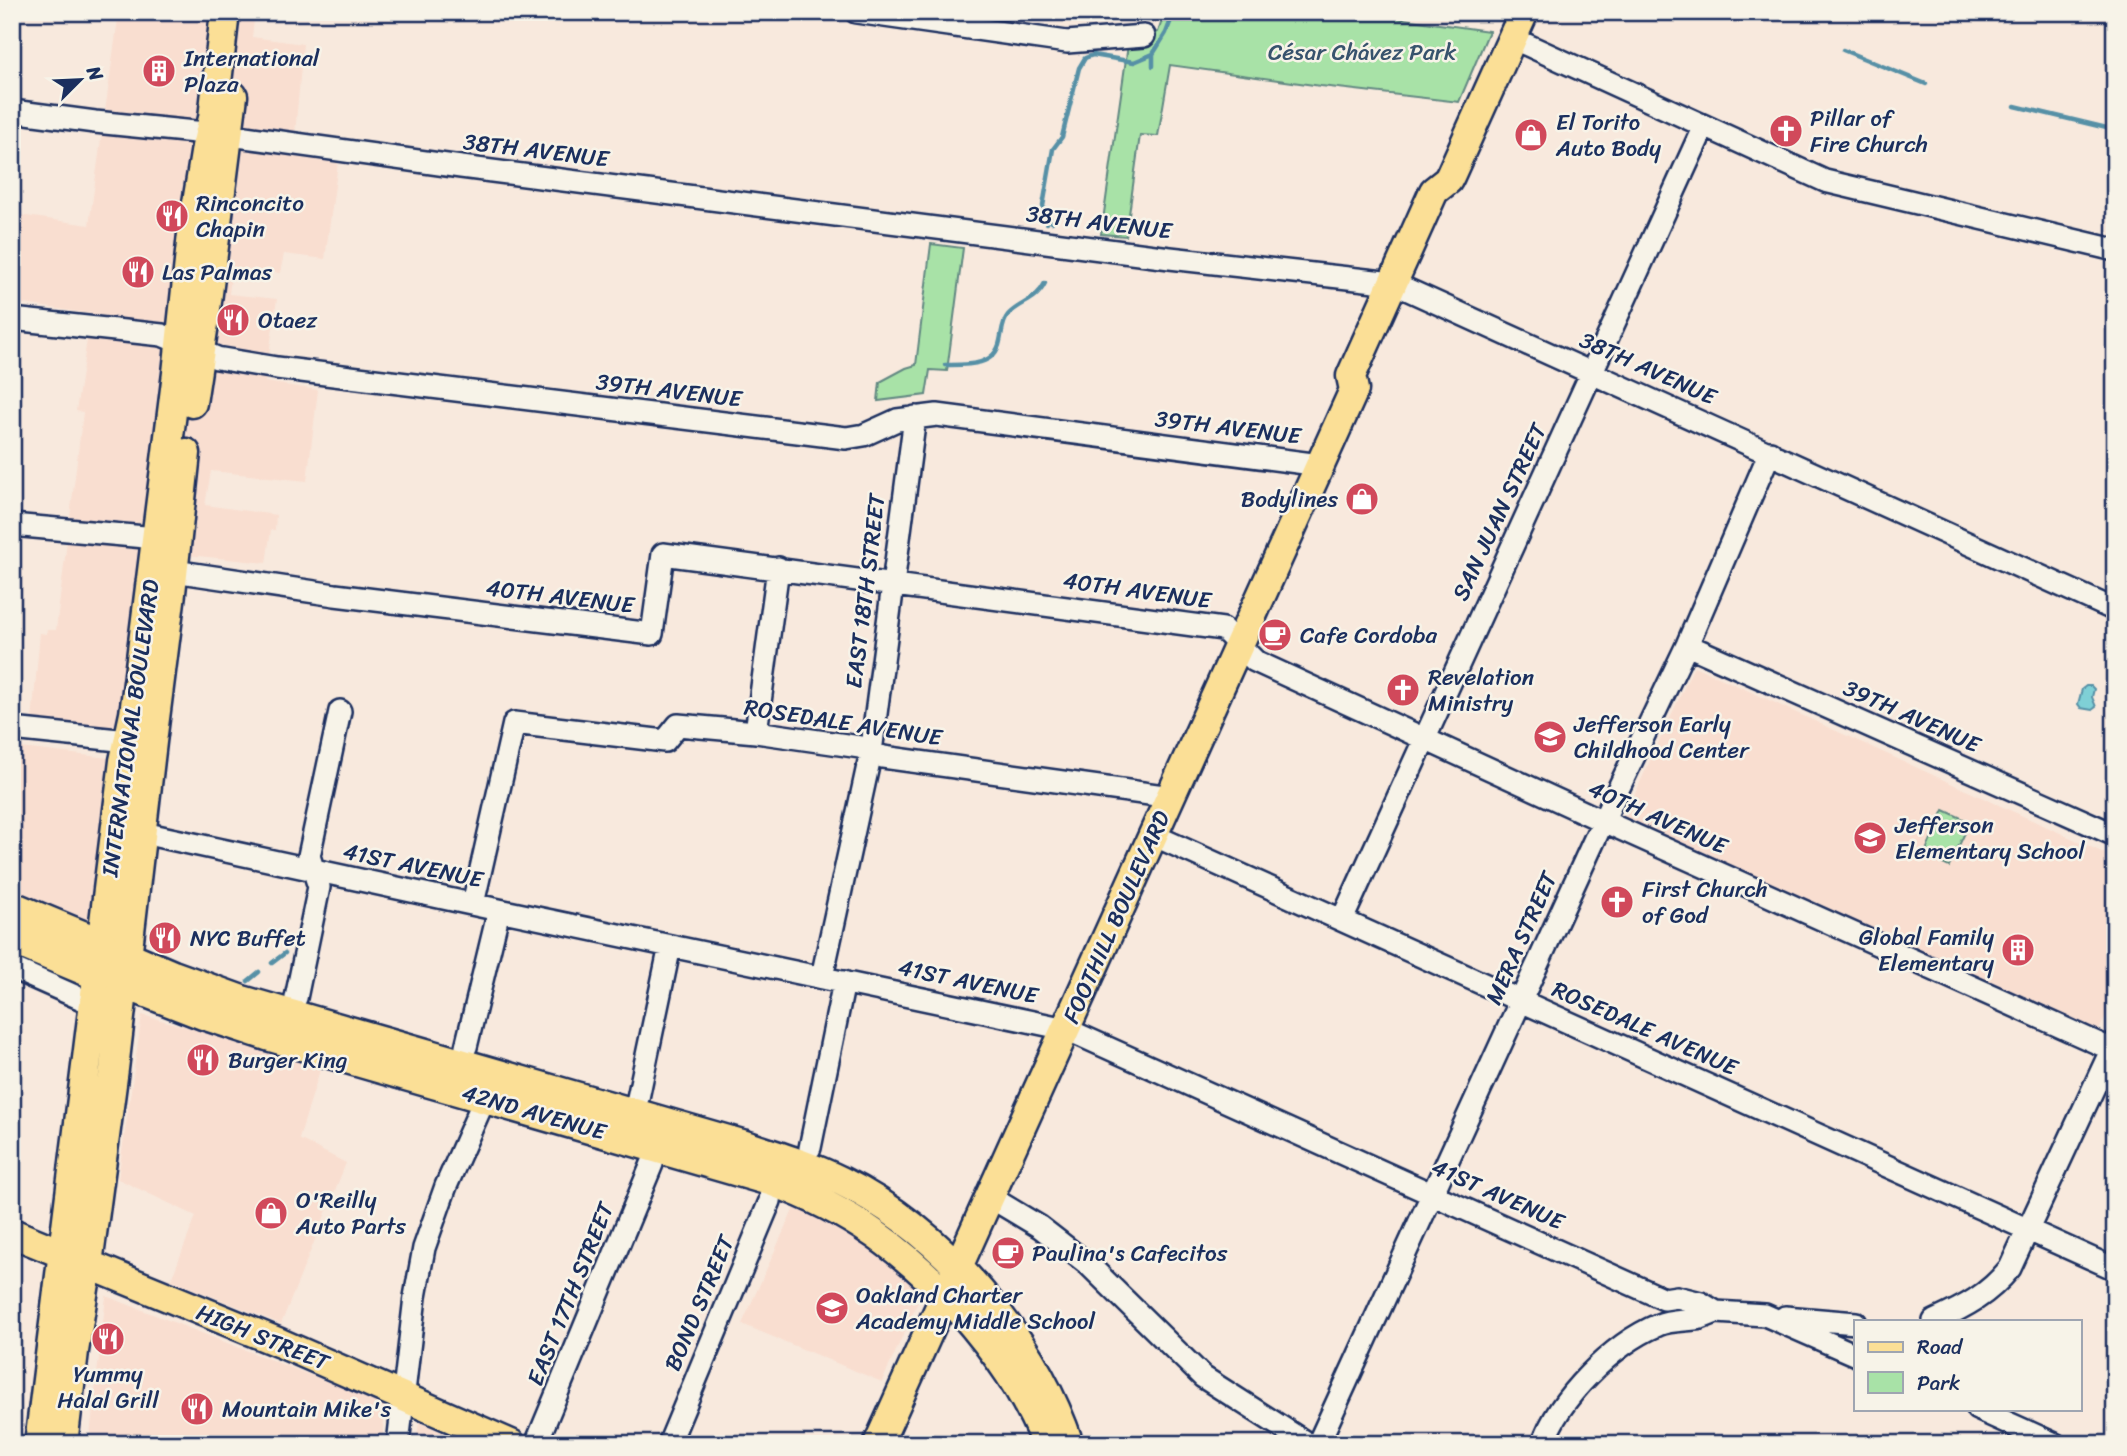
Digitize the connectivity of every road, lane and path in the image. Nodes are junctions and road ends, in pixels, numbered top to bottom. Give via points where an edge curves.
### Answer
1 (225, 12) edge
2 (244, 12) edge
3 (856, 12) edge
4 (1524, 12) edge
5 (1144, 36) dead end
6 (1513, 38) junction
7 (12, 111) edge
8 (1704, 126) junction
9 (219, 135) junction
10 (2115, 250) edge
11 (1402, 286) junction
12 (12, 319) edge
13 (189, 346) junction
14 (1592, 372) junction
15 (915, 417) junction
16 (1770, 453) junction
17 (1320, 465) junction
18 (12, 525) edge
19 (156, 538) junction
20 (778, 568) junction
21 (174, 571) junction
22 (892, 583) junction
23 (2115, 610) edge
24 (1239, 645) junction
25 (1687, 645) junction
26 (340, 711) dead end
27 (12, 729) edge
28 (756, 732) junction
29 (1424, 738) junction
30 (128, 741) junction
31 (871, 752) junction
32 (1171, 797) junction
33 (1603, 821) junction
34 (142, 833) junction
35 (1153, 835) junction
36 (2115, 835) edge
37 (314, 871) junction
38 (473, 904) junction
39 (12, 908) edge
40 (499, 910) junction
41 (1342, 920) junction
42 (12, 938) edge
43 (670, 946) junction
44 (12, 968) edge
45 (108, 973) junction
46 (822, 977) junction
47 (844, 982) junction
48 (296, 998) dead end
49 (1522, 1001) junction
50 (1066, 1028) junction
51 (466, 1047) dead end
52 (2114, 1047) edge
53 (485, 1098) junction
54 (638, 1098) dead end
55 (584, 1099) junction
56 (742, 1144) junction
57 (810, 1148) dead end
58 (652, 1164) dead end
59 (773, 1182) junction
60 (1432, 1193) junction
61 (990, 1197) junction
62 (2028, 1229) junction
63 (12, 1233) edge
64 (76, 1259) junction
65 (958, 1268) junction
66 (2115, 1269) edge
67 (946, 1295) junction
68 (1664, 1299) junction
69 (1716, 1312) junction
70 (1765, 1315) junction
71 (1936, 1320) edge
72 (1661, 1323) junction
73 (1854, 1323) edge
74 (1854, 1354) edge
75 (403, 1396) junction
76 (1979, 1410) edge
77 (39, 1444) edge
78 (63, 1444) edge
79 (398, 1444) edge
80 (511, 1444) edge
81 (536, 1444) edge
82 (669, 1444) edge
83 (878, 1444) edge
84 (1046, 1444) edge
85 (1069, 1444) edge
86 (1308, 1444) edge
87 (1318, 1444) edge
88 (1542, 1444) edge
89 (2055, 1444) edge

1 - 9 main road, INTERNATIONAL BOULEVARD via 213,118
2 - 9 main road, INTERNATIONAL BOULEVARD
3 - 5 street via 1067,42
4 - 6 main road, FOOTHILL BOULEVARD
6 - 8 street
6 - 11 main road, FOOTHILL BOULEVARD via 1448,180 1434,191
7 - 9 street, 38TH AVENUE
8 - 10 street via 1825,181
8 - 14 street, SAN JUAN STREET
9 - 11 street, 38TH AVENUE
9 - 13 main road, INTERNATIONAL BOULEVARD via 192,234
11 - 14 street, 38TH AVENUE
11 - 17 main road, FOOTHILL BOULEVARD via 1351,376 1354,390
12 - 13 street, 39TH AVENUE via 162,335
13 - 15 street, 39TH AVENUE via 217,358 277,368 846,438
13 - 19 main road, INTERNATIONAL BOULEVARD
13 - 21 main road, INTERNATIONAL BOULEVARD
14 - 16 street, 38TH AVENUE
14 - 29 street, SAN JUAN STREET
15 - 17 street, 39TH AVENUE via 937,415
15 - 22 street, EAST 18TH STREET
16 - 23 street, 38TH AVENUE
16 - 25 street, MERA STREET
17 - 24 main road, FOOTHILL BOULEVARD
18 - 19 street
19 - 30 main road, INTERNATIONAL BOULEVARD
20 - 21 street, 40TH AVENUE via 663,554 652,634
20 - 22 street, 40TH AVENUE
20 - 28 street
21 - 34 main road, INTERNATIONAL BOULEVARD
22 - 24 street, 40TH AVENUE via 1223,629
22 - 31 street, EAST 18TH STREET
24 - 29 street, 40TH AVENUE via 1255,661
24 - 32 main road, FOOTHILL BOULEVARD
25 - 33 street, MERA STREET
25 - 36 street, 39TH AVENUE
26 - 37 street via 309,856
27 - 30 street
28 - 31 street, ROSEDALE AVENUE
28 - 38 street, ROSEDALE AVENUE via 678,725 665,741 514,723
29 - 33 street, 40TH AVENUE
29 - 41 street, SAN JUAN STREET
30 - 45 main road, INTERNATIONAL BOULEVARD
31 - 32 street, ROSEDALE AVENUE
31 - 46 street, EAST 18TH STREET
32 - 35 main road, FOOTHILL BOULEVARD
33 - 49 street, MERA STREET
33 - 52 street, 40TH AVENUE
34 - 37 street, 41ST AVENUE
34 - 45 main road, INTERNATIONAL BOULEVARD
35 - 41 street, ROSEDALE AVENUE
35 - 50 main road, FOOTHILL BOULEVARD
37 - 38 street, 41ST AVENUE
37 - 48 street via 319,887
38 - 40 street, 41ST AVENUE
39 - 45 highway
40 - 43 street, 41ST AVENUE
40 - 51 street
41 - 49 street, ROSEDALE AVENUE
42 - 45 highway
43 - 46 street, 41ST AVENUE
43 - 54 street
44 - 45 street, 42ND AVENUE
45 - 53 main road, 42ND AVENUE via 233,1025
45 - 55 main road, 42ND AVENUE via 173,975
45 - 64 main road, INTERNATIONAL BOULEVARD
46 - 47 street, 41ST AVENUE
47 - 50 street, 41ST AVENUE
47 - 57 street
49 - 60 street, MERA STREET
49 - 62 street, ROSEDALE AVENUE
50 - 60 street, 41ST AVENUE
50 - 61 main road, FOOTHILL BOULEVARD
52 - 62 street
53 - 55 main road via 510,1090 553,1103
53 - 59 main road, 42ND AVENUE
53 - 75 street via 424,1248
55 - 56 main road, 42ND AVENUE
56 - 59 main road via 768,1163
56 - 65 main road, 42ND AVENUE via 811,1167 873,1199
58 - 81 street, EAST 17TH STREET
59 - 67 main road, 42ND AVENUE via 851,1217 907,1257
59 - 82 street, BOND STREET via 770,1201
60 - 68 street, 41ST AVENUE
60 - 87 street, MERA STREET
61 - 65 main road, FOOTHILL BOULEVARD
61 - 86 street via 1041,1227 1089,1265 1203,1377
62 - 66 street, ROSEDALE AVENUE
62 - 71 street via 2010,1268 1996,1285
63 - 64 main road, HIGH STREET
64 - 75 main road, HIGH STREET
64 - 77 main road, INTERNATIONAL BOULEVARD
64 - 78 main road, INTERNATIONAL BOULEVARD via 74,1351
65 - 67 main road, FOOTHILL BOULEVARD
65 - 85 main road, 42ND AVENUE via 1024,1351
67 - 83 main road, FOOTHILL BOULEVARD
67 - 84 main road, 42ND AVENUE via 1004,1364
68 - 69 street, 41ST AVENUE via 1701,1303
68 - 72 street
69 - 70 street, 41ST AVENUE
69 - 72 street
70 - 73 street
70 - 74 street, 41ST AVENUE
72 - 88 street via 1611,1353 1575,1391
75 - 79 street
75 - 80 main road, HIGH STREET
76 - 89 street

